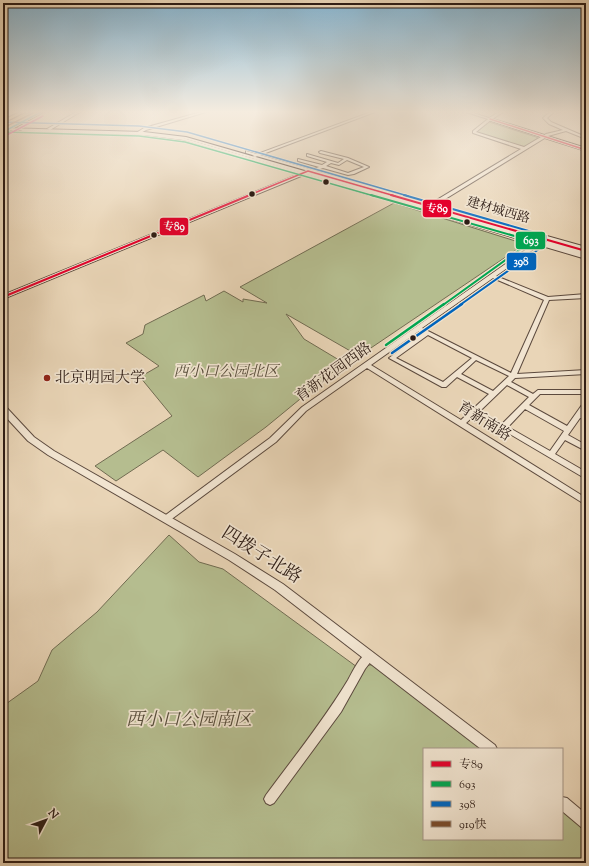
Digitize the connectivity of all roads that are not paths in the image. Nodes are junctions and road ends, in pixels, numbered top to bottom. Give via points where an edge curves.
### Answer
1 (232, 152) edge
2 (237, 152) edge
3 (246, 152) edge
4 (263, 152) edge
5 (323, 152) edge
6 (519, 152) edge
7 (256, 155) junction
8 (308, 156) dead end
9 (347, 159) junction
10 (298, 160) dead end
11 (330, 162) junction
12 (322, 167) junction
13 (307, 172) junction
14 (380, 194) junction
15 (395, 201) junction
16 (430, 206) junction
17 (540, 241) junction
18 (586, 253) edge
19 (493, 276) junction
20 (586, 296) edge
21 (3, 297) edge
22 (547, 299) junction
23 (418, 328) junction
24 (427, 333) junction
25 (476, 357) junction
26 (367, 365) junction
27 (586, 372) edge
28 (457, 374) junction
29 (513, 376) junction
30 (506, 382) junction
31 (586, 392) edge
32 (494, 394) junction
33 (532, 396) junction
34 (586, 404) edge
35 (524, 405) junction
36 (3, 409) edge
37 (475, 411) junction
38 (579, 414) junction
39 (586, 418) edge
40 (462, 423) junction
41 (503, 427) junction
42 (566, 433) junction
43 (586, 448) edge
44 (551, 455) junction
45 (584, 474) dead end
46 (586, 502) edge
47 (166, 519) junction
48 (370, 656) junction
49 (490, 748) edge
50 (270, 799) dead end
51 (563, 804) edge
52 (586, 822) edge

1 - 13 street, 建材城西路
2 - 13 main road, 建材城西路
3 - 7 main road, 建材城西路
4 - 7 street
5 - 9 street
6 - 16 street
7 - 13 main road, 建材城西路
8 - 11 street
9 - 11 street via 338,164
9 - 12 street via 367,167 351,174
10 - 12 street
11 - 12 street
12 - 13 street
13 - 14 main road, 建材城西路
13 - 15 street, 建材城西路
13 - 16 main road, 建材城西路
13 - 21 street
14 - 15 street
14 - 16 main road, 建材城西路
15 - 17 street, 建材城西路
16 - 17 main road, 建材城西路
16 - 18 street, 建材城西路
17 - 18 main road, 建材城西路
17 - 19 street, 育新花园西路
19 - 22 street
19 - 23 street, 育新花园西路
20 - 22 street
22 - 29 street
23 - 24 street
23 - 26 street, 育新花园西路
24 - 25 street
24 - 28 street via 392,358 444,384
25 - 28 street
25 - 29 street
26 - 40 street, 育新南路
26 - 47 street, 育新花园西路 via 304,409 273,440
27 - 29 street
28 - 32 street
29 - 30 street
30 - 32 street
30 - 33 street
31 - 33 street via 538,392
32 - 37 street
33 - 35 street
34 - 38 street
35 - 41 street
35 - 42 street
36 - 47 street, 四拨子北路 via 31,438 51,453
37 - 40 street
37 - 41 street
38 - 39 street
38 - 42 street
40 - 46 street, 育新南路
41 - 44 street
42 - 43 street
42 - 44 street
44 - 45 street
47 - 48 street, 四拨子北路 via 279,587
48 - 49 street, 四拨子北路
48 - 50 street via 337,708
51 - 52 street

